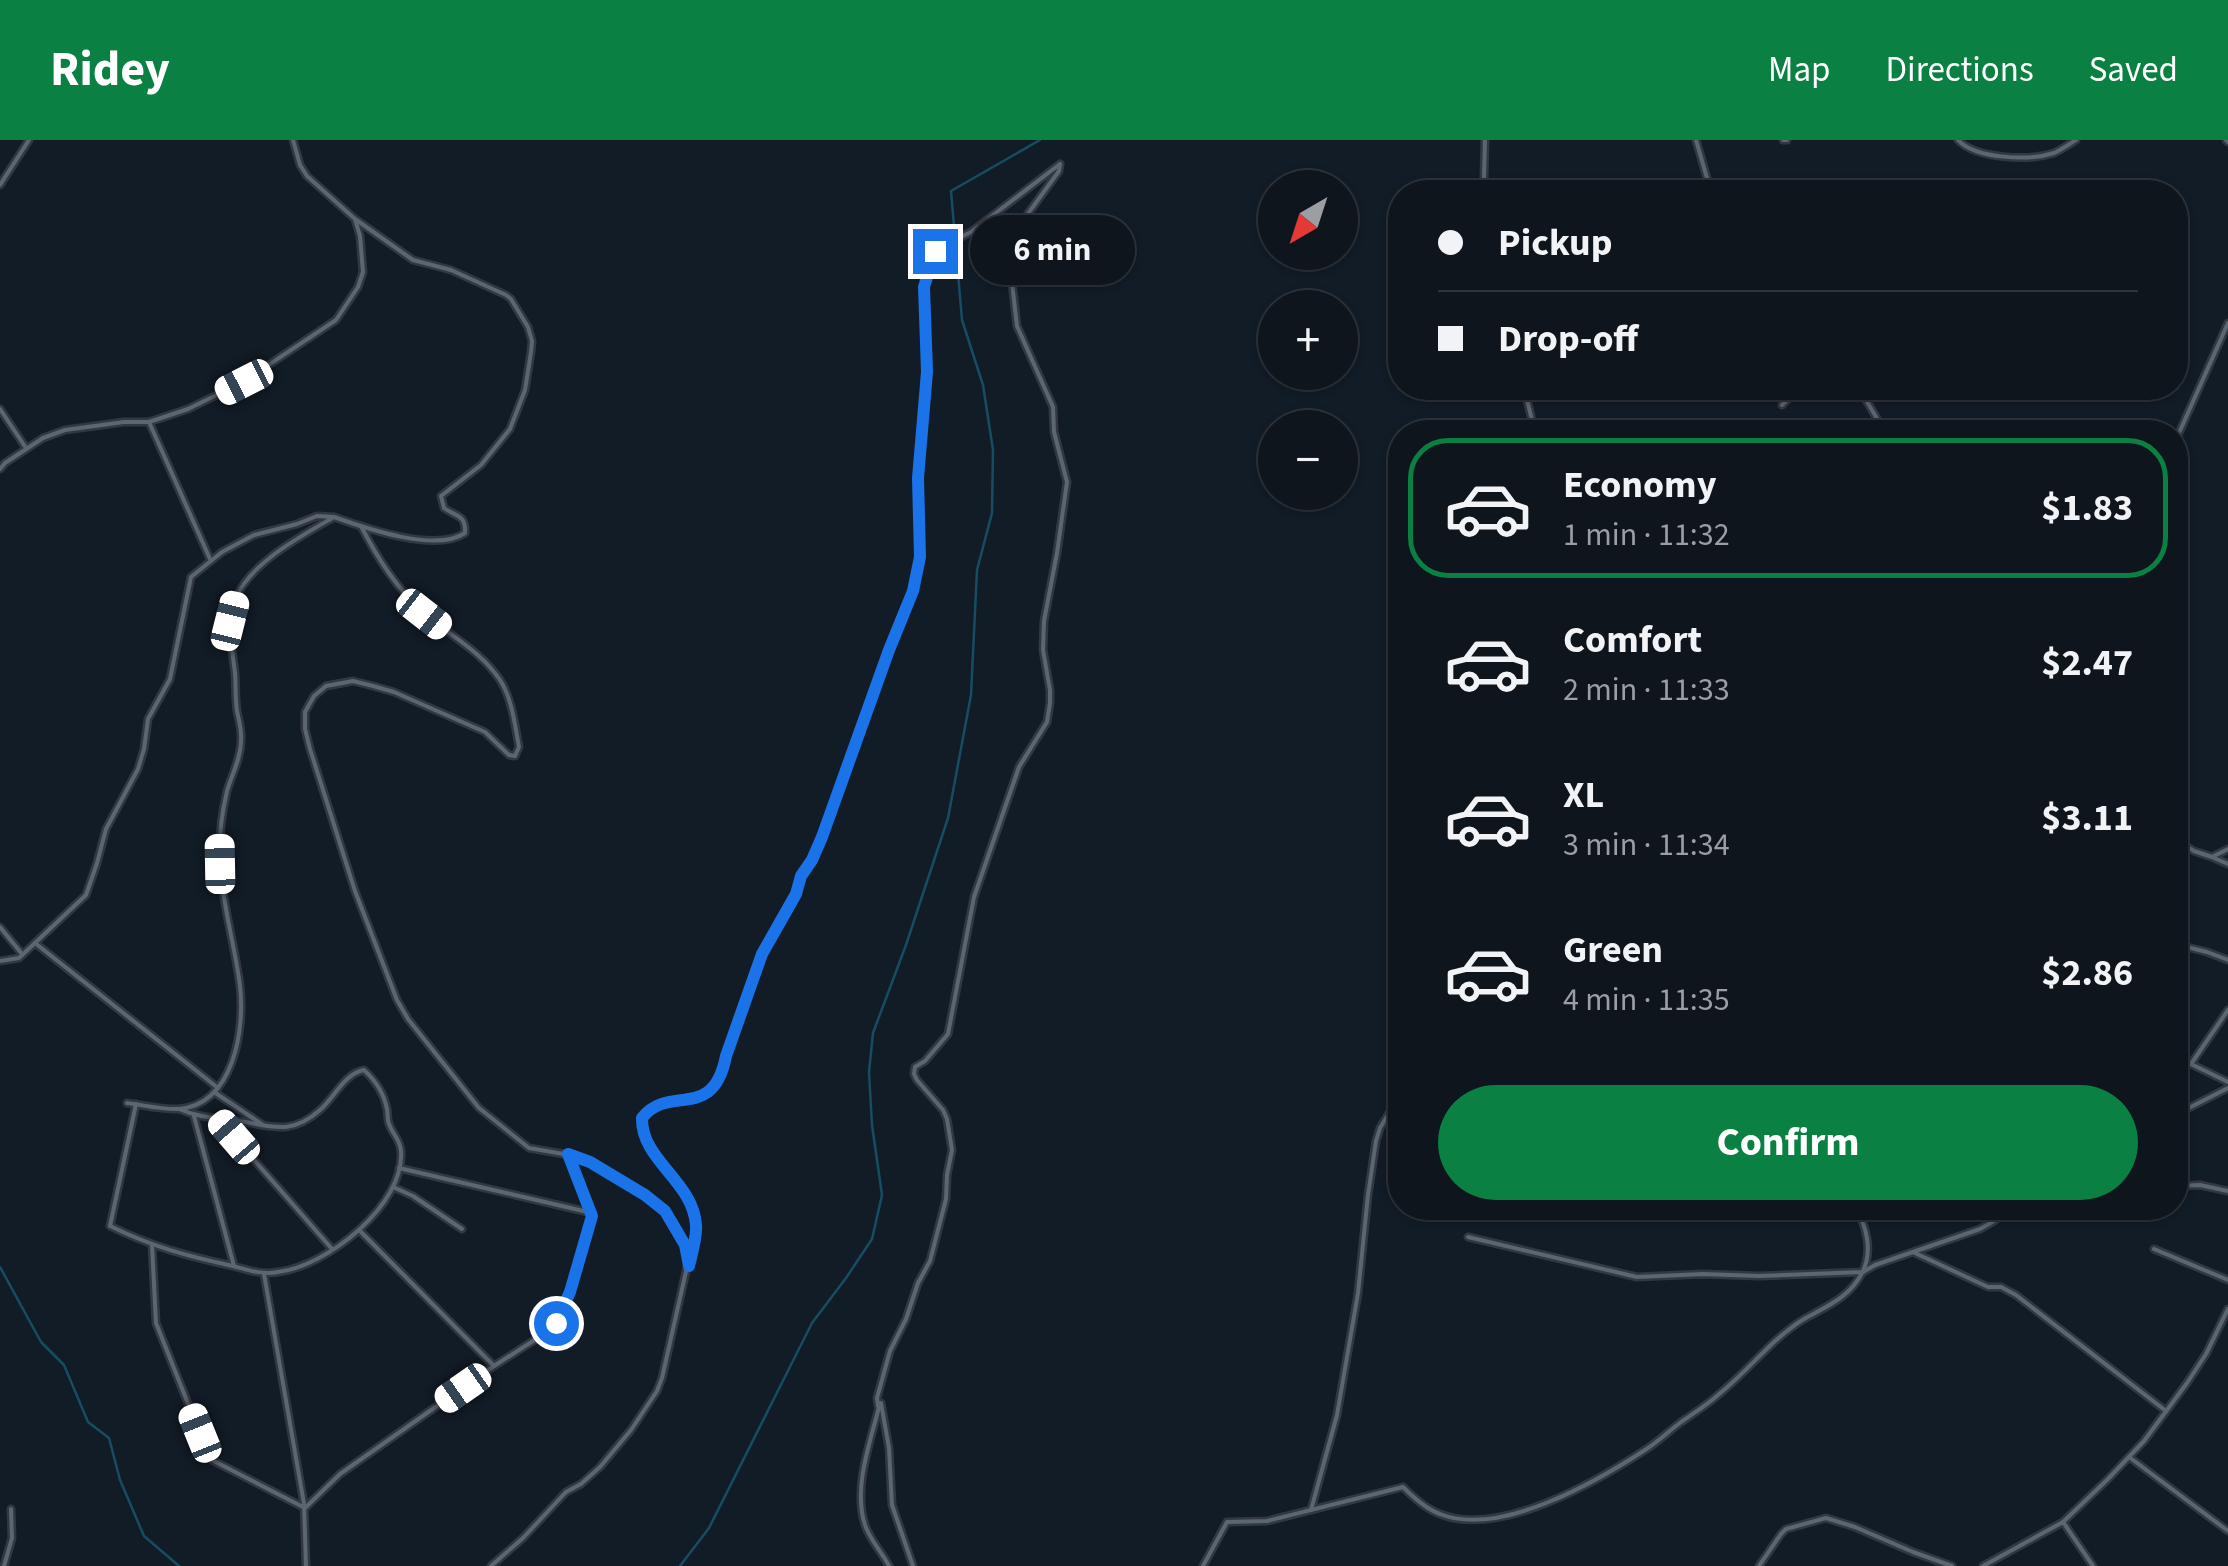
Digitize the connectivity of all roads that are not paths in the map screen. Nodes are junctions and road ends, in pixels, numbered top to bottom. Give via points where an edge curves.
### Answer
1 (30, 140) edge
2 (293, 140) edge
3 (1485, 140) edge
4 (1696, 140) edge
5 (1958, 140) edge
6 (2076, 140) edge
7 (1484, 180) edge
8 (1708, 180) edge
9 (0, 185) edge
10 (355, 219) junction
11 (2228, 324) edge
12 (1787, 400) edge
13 (1782, 405) dead end
14 (0, 409) edge
15 (2185, 420) edge
16 (150, 422) junction
17 (26, 448) junction
18 (0, 469) edge
19 (334, 518) junction
20 (361, 526) junction
21 (210, 560) junction
22 (2188, 847) edge
23 (2228, 849) edge
24 (2212, 857) junction
25 (2228, 864) edge
26 (0, 927) edge
27 (36, 943) junction
28 (2188, 948) edge
29 (23, 955) junction
30 (2228, 960) edge
31 (0, 962) edge
32 (2228, 1010) edge
33 (2188, 1064) edge
34 (2191, 1064) junction
35 (2228, 1085) edge
36 (216, 1090) junction
37 (127, 1103) dead end
38 (136, 1104) junction
39 (2188, 1108) edge
40 (179, 1109) junction
41 (1388, 1114) edge
42 (194, 1115) junction
43 (219, 1120) junction
44 (267, 1128) junction
45 (568, 1154) junction
46 (400, 1168) junction
47 (393, 1186) junction
48 (2188, 1186) edge
49 (2228, 1191) edge
50 (592, 1213) junction
51 (1862, 1220) edge
52 (1995, 1220) edge
53 (359, 1229) junction
54 (462, 1229) dead end
55 (1468, 1237) dead end
56 (152, 1245) junction
57 (332, 1249) junction
58 (2154, 1249) dead end
59 (1913, 1252) junction
60 (234, 1266) junction
61 (689, 1266) junction
62 (1863, 1272) junction
63 (264, 1273) junction
64 (2228, 1280) edge
65 (2228, 1309) edge
66 (494, 1366) junction
67 (881, 1403) junction
68 (2166, 1411) junction
69 (2129, 1457) junction
70 (305, 1508) junction
71 (11, 1509) dead end
72 (1311, 1510) junction
73 (2063, 1522) junction
74 (2228, 1530) edge
75 (4, 1566) edge
76 (306, 1566) edge
77 (491, 1566) edge
78 (889, 1566) edge
79 (914, 1566) edge
80 (1203, 1566) edge
81 (1759, 1566) edge
82 (1952, 1566) edge
83 (1982, 1566) edge
84 (2093, 1566) edge

1 - 9 street
2 - 10 street via 307,176
3 - 7 street
4 - 8 street
5 - 6 street via 1988,156 2054,153
10 - 16 street via 363,272 336,320 244,382
10 - 20 street via 413,260 506,295 532,341 525,390 510,428 481,465 442,496 444,508 461,516 465,533 451,540 420,539
11 - 15 street
12 - 13 street
14 - 17 street
16 - 17 street via 64,430
16 - 21 street
17 - 18 street
19 - 20 street
19 - 21 street via 317,516 254,535
19 - 36 street via 260,567 236,596 230,621 242,730 220,820 220,864 240,996 234,1054
20 - 45 street via 376,556 424,614 503,683 519,747 509,755 485,732 394,692 353,682 326,686 305,712 305,729 350,875 397,1000 422,1039 479,1108 529,1148
21 - 27 street via 190,580 170,679 148,718 138,770 106,829 86,894
22 - 24 street
23 - 24 street
24 - 25 street
26 - 29 street
27 - 29 street
27 - 36 street
28 - 30 street
29 - 31 street
32 - 34 street
33 - 34 street
34 - 35 street
35 - 39 street
36 - 40 street
36 - 44 street
37 - 38 street
38 - 40 street
38 - 56 street via 110,1226
40 - 42 street
41 - 72 street via 1376,1141 1337,1415
42 - 43 street
42 - 60 street
43 - 44 street
43 - 57 street
44 - 46 street via 315,1114 354,1072 364,1070 386,1103 399,1139
45 - 50 street
45 - 61 street via 665,1211
46 - 47 street
46 - 50 street
47 - 53 street
47 - 54 street
48 - 49 street
50 - 66 street via 558,1318
51 - 62 street via 1868,1241
52 - 59 street
53 - 57 street
53 - 66 street
55 - 62 street via 1637,1277
56 - 60 street
56 - 70 street via 156,1324 210,1460
57 - 63 street via 290,1270
58 - 64 street
59 - 62 street
59 - 68 street via 2016,1295
60 - 63 street
61 - 67 street via 696,1226 689,1198 642,1132 642,1118 661,1104 696,1099 723,1071 760,960 817,848 913,591 927,372 924,287 938,242 971,232 1060,164 1020,229 1011,274 1018,326 1053,407 1067,482 1044,621 1050,703 1047,722 1019,767 974,897 948,1034 915,1067 917,1080 943,1110 952,1150 944,1214 878,1387
61 - 77 street via 650,1404 600,1466
62 - 72 street via 1835,1304 1800,1321 1698,1412 1553,1502 1505,1516 1450,1517 1402,1487
63 - 70 street
65 - 68 street
66 - 70 street via 340,1474
67 - 78 street via 862,1506 865,1525
67 - 79 street via 892,1505
68 - 69 street
69 - 73 street
69 - 74 street
70 - 76 street
71 - 75 street
72 - 80 street via 1226,1522
73 - 83 street
73 - 84 street
81 - 82 street via 1786,1529 1826,1518

